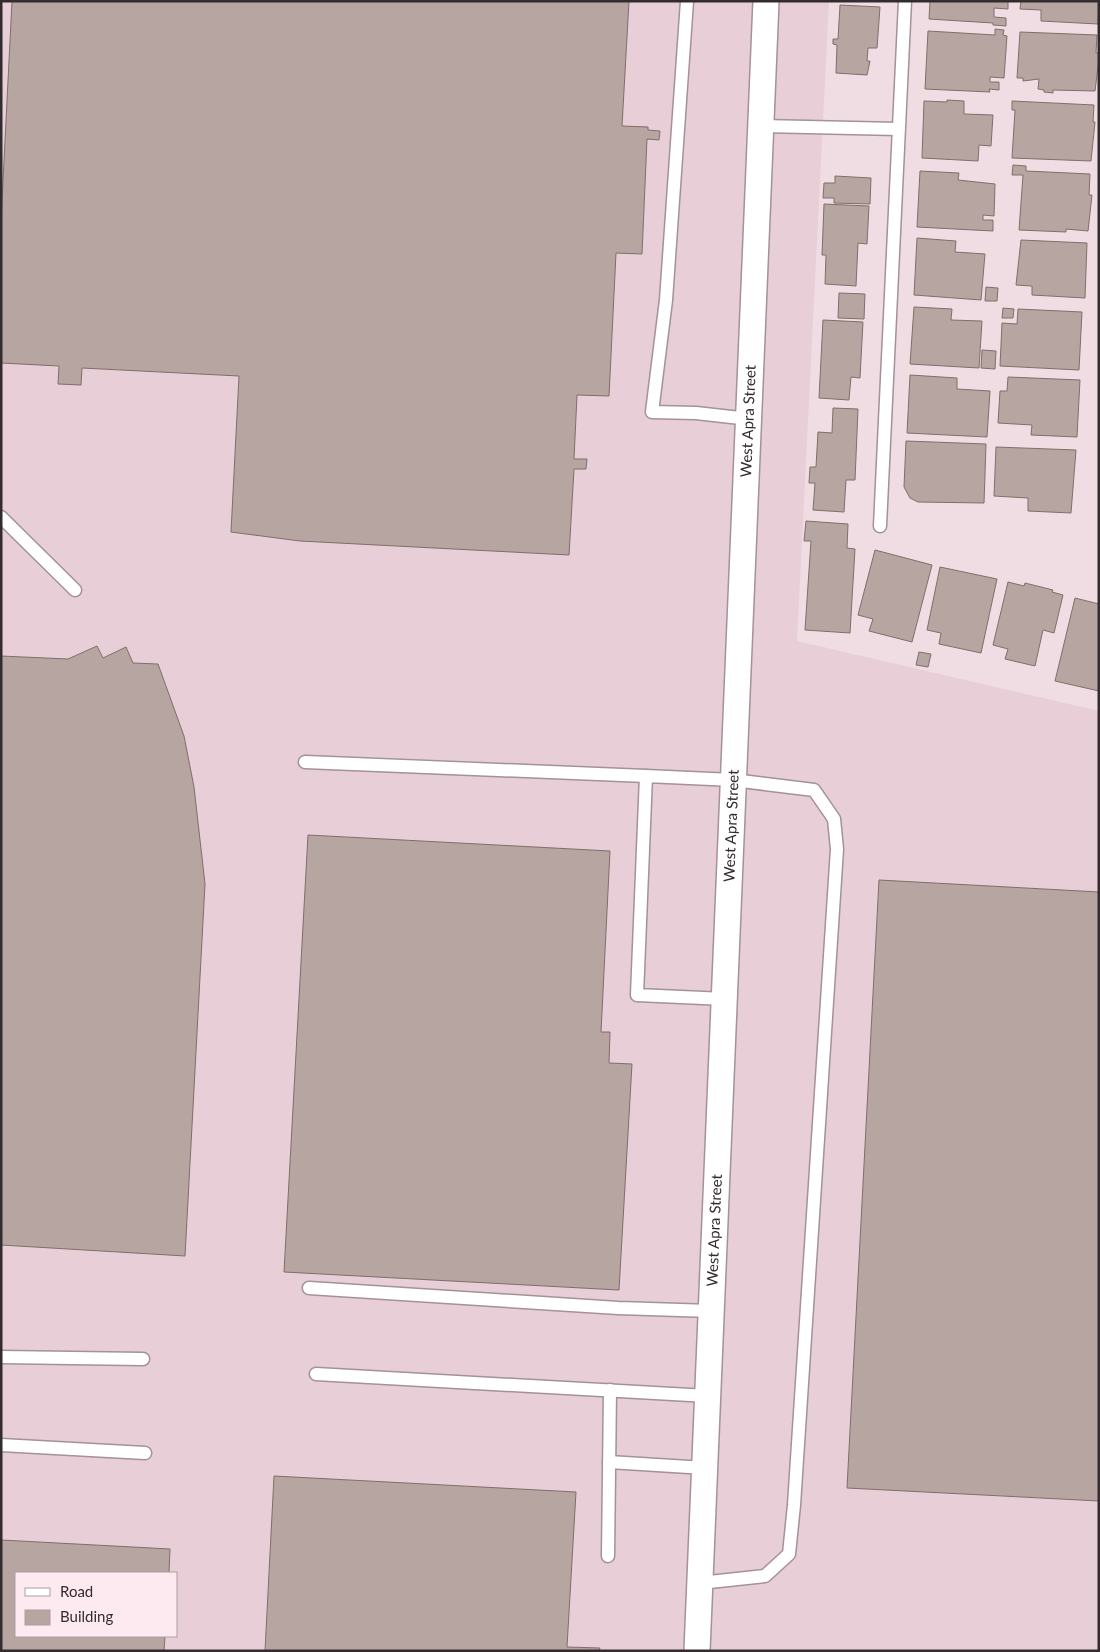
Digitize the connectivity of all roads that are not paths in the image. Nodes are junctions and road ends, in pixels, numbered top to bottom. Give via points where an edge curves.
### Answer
1 (687, 1) edge
2 (766, 1) edge
3 (905, 1) edge
4 (761, 126) junction
5 (898, 129) junction
6 (749, 418) junction
7 (1, 517) edge
8 (880, 526) dead end
9 (75, 590) dead end
10 (305, 762) dead end
11 (646, 776) junction
12 (734, 780) junction
13 (725, 998) junction
14 (310, 1288) dead end
15 (711, 1311) junction
16 (1, 1357) edge
17 (143, 1359) dead end
18 (316, 1374) dead end
19 (610, 1390) junction
20 (708, 1396) junction
21 (1, 1445) edge
22 (144, 1453) dead end
23 (609, 1462) junction
24 (705, 1468) junction
25 (608, 1556) dead end
26 (700, 1583) junction
27 (697, 1651) edge

1 - 6 lane via 666,300 652,412
2 - 4 street, West Apra Street
3 - 5 lane
4 - 5 lane
4 - 6 street, West Apra Street
5 - 8 lane
6 - 12 street, West Apra Street
7 - 9 lane
10 - 11 lane
11 - 12 lane
11 - 13 lane via 637,995
12 - 13 street, West Apra Street
12 - 26 lane via 814,790 834,819 837,849 789,1554 765,1576
13 - 15 street, West Apra Street
14 - 15 lane
15 - 20 street, West Apra Street
16 - 17 lane
18 - 19 lane
19 - 20 lane
19 - 23 lane
20 - 24 street, West Apra Street
21 - 22 lane
23 - 24 lane
23 - 25 lane
24 - 26 street, West Apra Street
26 - 27 street, West Apra Street

